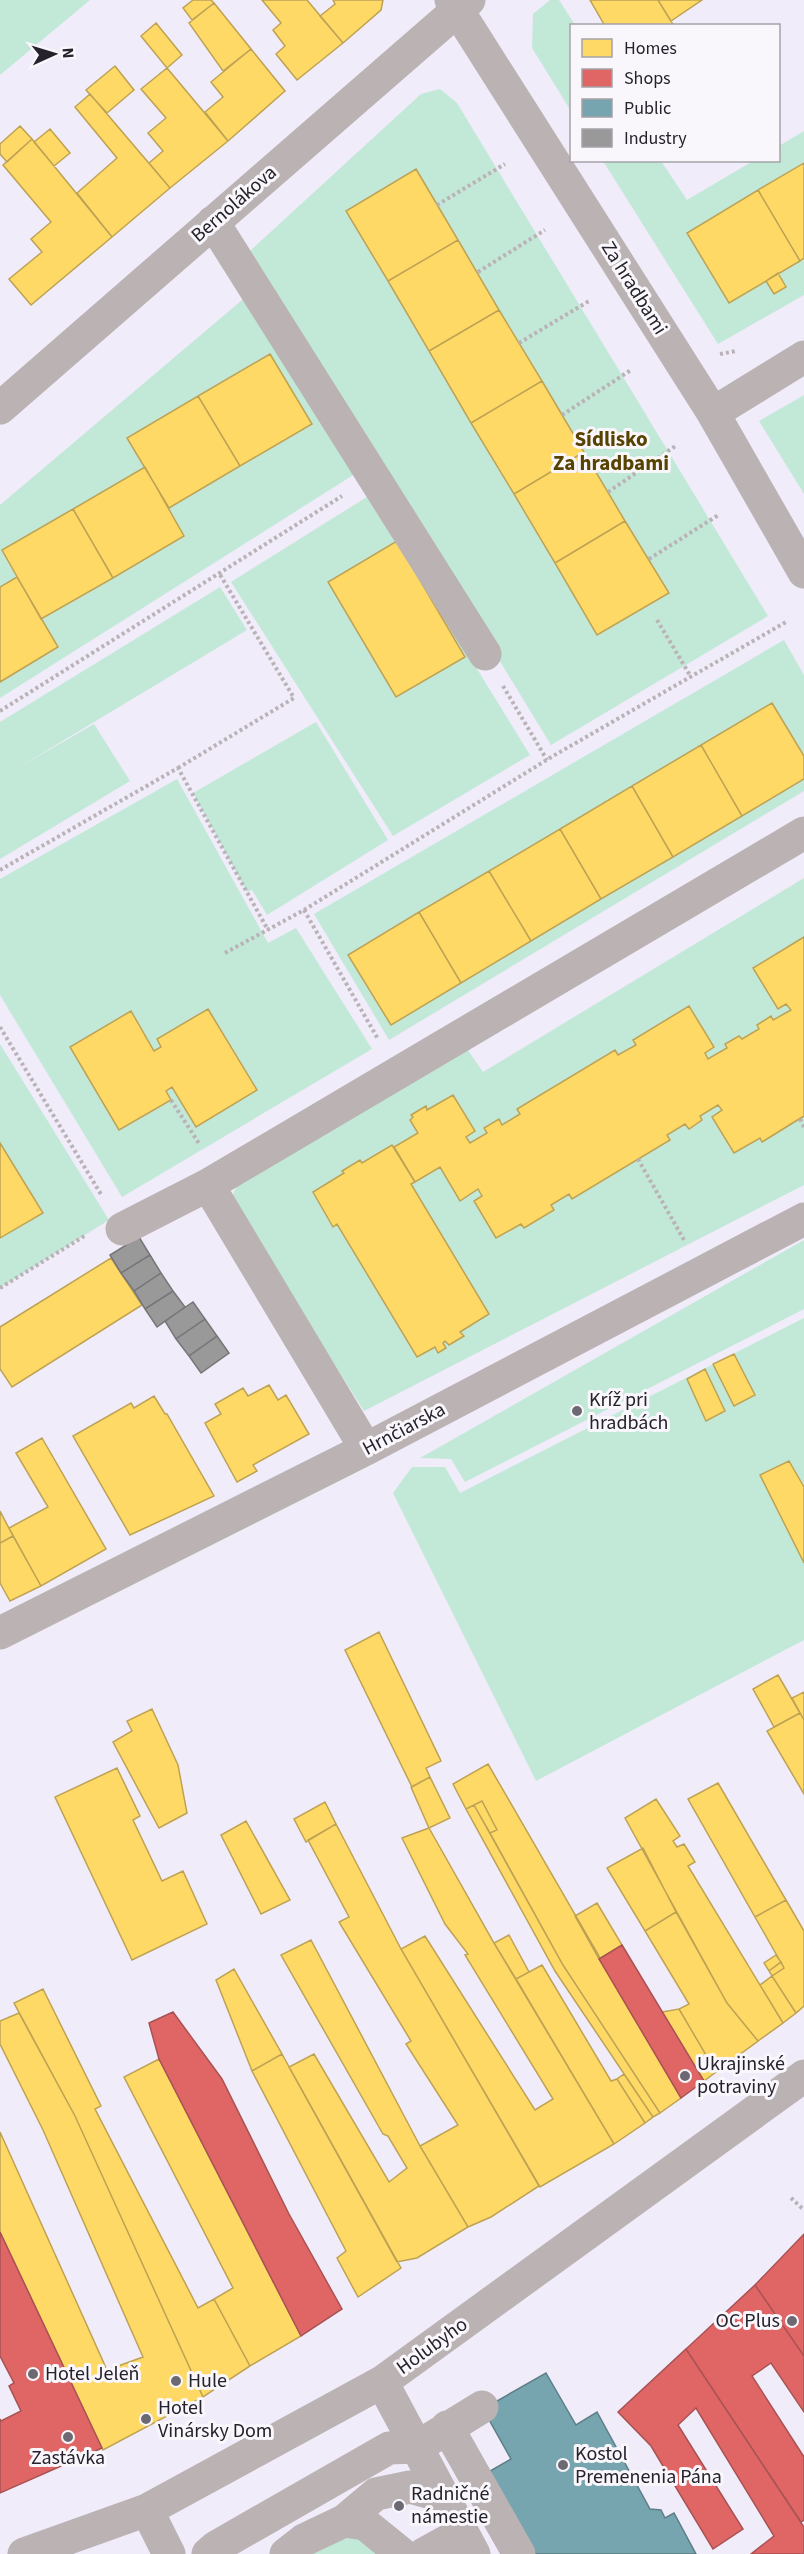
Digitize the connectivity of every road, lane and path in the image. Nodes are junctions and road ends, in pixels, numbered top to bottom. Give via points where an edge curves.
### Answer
1 (459, 3) edge
2 (505, 164) dead end
3 (437, 205) dead end
4 (213, 222) junction
5 (545, 230) dead end
6 (478, 272) dead end
7 (589, 301) dead end
8 (519, 343) dead end
9 (804, 357) edge
10 (631, 370) dead end
11 (0, 408) edge
12 (713, 413) junction
13 (562, 415) dead end
14 (677, 445) dead end
15 (373, 477) junction
16 (608, 492) dead end
17 (720, 514) dead end
18 (649, 559) dead end
19 (804, 572) edge
20 (219, 573) junction
21 (657, 620) dead end
22 (786, 622) dead end
23 (485, 654) joint
24 (691, 677) junction
25 (0, 711) edge
26 (547, 760) junction
27 (178, 768) junction
28 (804, 833) edge
29 (0, 870) edge
30 (304, 910) junction
31 (268, 930) junction
32 (225, 953) dead end
33 (0, 1027) edge
34 (380, 1042) dead end
35 (171, 1100) dead end
36 (800, 1119) dead end
37 (804, 1126) edge
38 (202, 1149) dead end
39 (638, 1159) dead end
40 (208, 1185) junction
41 (804, 1219) edge
42 (123, 1229) joint
43 (687, 1246) dead end
44 (366, 1449) junction
45 (0, 1634) edge
46 (804, 2076) edge
47 (791, 2198) dead end
48 (804, 2210) edge
49 (382, 2382) junction
50 (482, 2407) dead end
51 (447, 2427) junction
52 (417, 2447) junction
53 (443, 2496) junction
54 (147, 2510) junction
55 (344, 2521) junction
56 (468, 2543) edge
57 (24, 2554) edge
58 (170, 2554) edge
59 (208, 2554) edge
60 (286, 2554) edge
61 (402, 2554) edge
62 (424, 2554) edge
63 (519, 2554) edge

1 - 4 street, Bernolákova
1 - 12 street, Za hradbami
2 - 3 path
4 - 11 street, Bernolákova
4 - 15 street
5 - 6 path
7 - 8 path
9 - 12 street
10 - 13 path
12 - 19 street, Za hradbami
14 - 16 path
15 - 20 path
15 - 23 street
17 - 18 path
20 - 25 path
20 - 27 path via 294,698
21 - 24 path
22 - 24 path
23 - 26 path
24 - 26 path
26 - 30 path
27 - 29 path
27 - 31 path
28 - 40 street
30 - 31 path
30 - 34 path
31 - 32 path
33 - 42 path
35 - 38 path
36 - 37 path
39 - 43 path
40 - 42 street
40 - 44 street
41 - 44 street, Hrnčiarska
44 - 45 street, Hrnčiarska
46 - 49 street, Holubyho
47 - 48 path
49 - 52 street
49 - 54 street, Holubyho
50 - 51 street
51 - 52 street
51 - 63 street
52 - 53 street
52 - 59 street via 389,2448
53 - 55 street via 410,2487 376,2494
53 - 56 street
54 - 57 street, Holubyho
54 - 58 street
55 - 60 street via 304,2540
55 - 61 street via 365,2524
56 - 62 street

